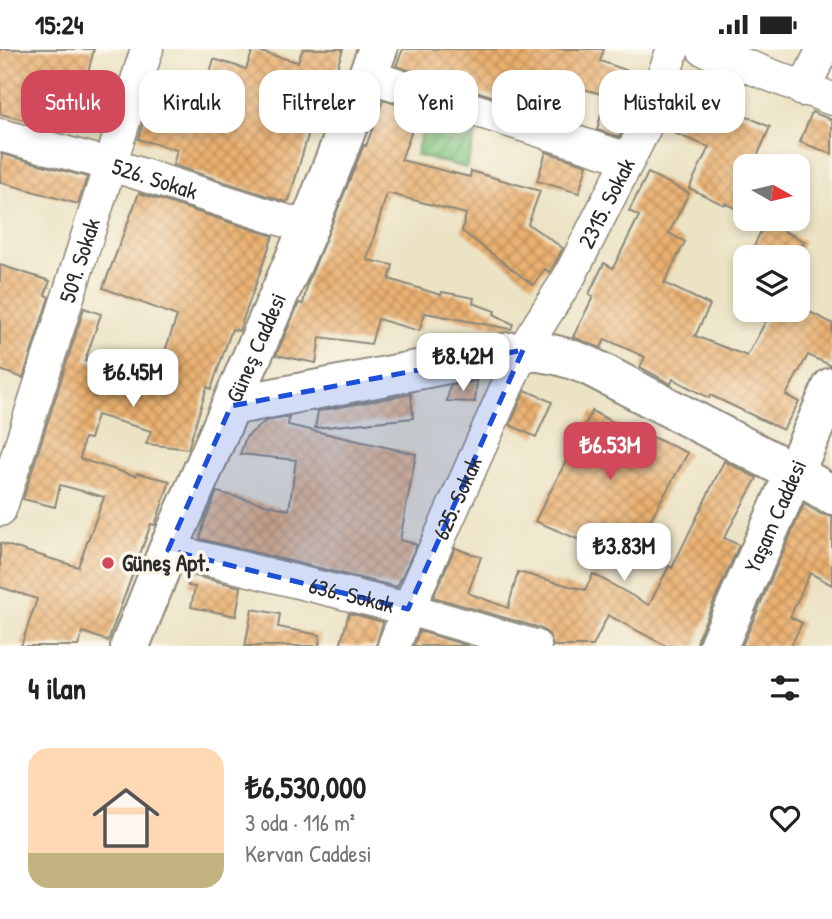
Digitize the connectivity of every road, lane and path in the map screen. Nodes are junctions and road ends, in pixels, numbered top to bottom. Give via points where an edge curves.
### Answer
1 (147, 49) edge
2 (673, 49) edge
3 (703, 49) edge
4 (823, 49) edge
5 (373, 62) edge
6 (818, 95) edge
7 (0, 135) edge
8 (629, 159) junction
9 (111, 165) junction
10 (308, 228) junction
11 (523, 350) junction
12 (832, 387) edge
13 (231, 406) junction
14 (793, 472) junction
15 (832, 495) edge
16 (0, 510) edge
17 (168, 550) junction
18 (408, 609) junction
19 (130, 646) edge
20 (394, 646) edge
21 (535, 646) edge
22 (718, 646) edge

1 - 9 street, 509. Sokak
2 - 8 street, 2315. Sokak
3 - 6 street
4 - 6 street
5 - 8 street
5 - 10 street, Güneş Caddesi
7 - 9 street, 526. Sokak
8 - 11 street, 2315. Sokak via 569,277
9 - 10 street, 526. Sokak
9 - 16 street, 509. Sokak
10 - 13 street, Güneş Caddesi
11 - 13 street
11 - 14 street via 562,355 589,366
11 - 18 street, 625. Sokak
12 - 14 street, Yaşam Caddesi
13 - 17 street, Güneş Caddesi
14 - 15 street
14 - 22 street, Yaşam Caddesi
17 - 18 street, 636. Sokak
17 - 19 street, Güneş Caddesi
18 - 20 street, 625. Sokak
18 - 21 street, 636. Sokak

